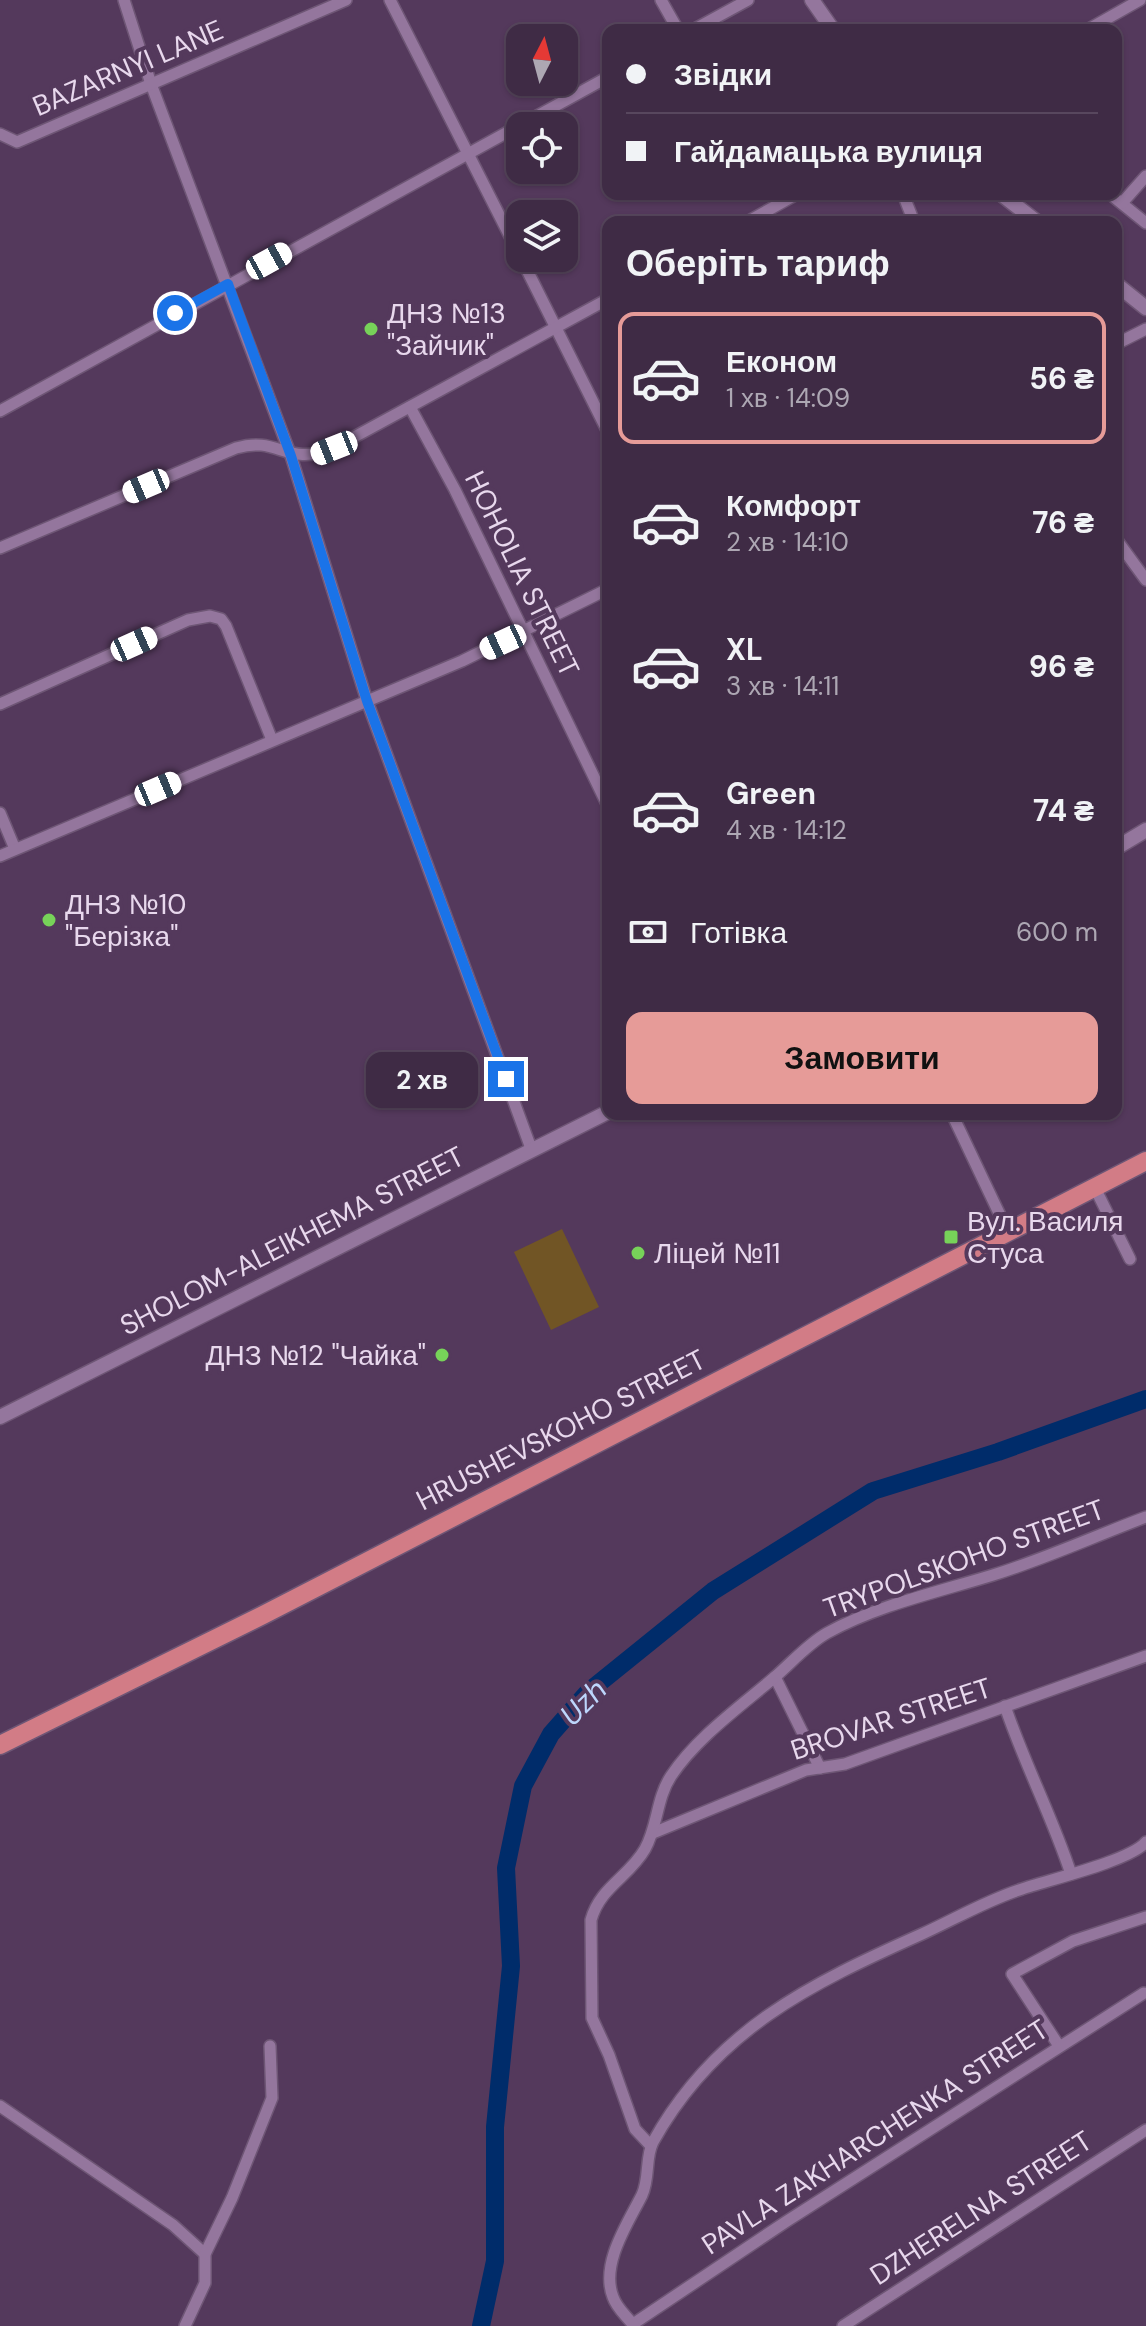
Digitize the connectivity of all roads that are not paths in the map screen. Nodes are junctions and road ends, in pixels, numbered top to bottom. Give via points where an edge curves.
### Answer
1 (124, 0) edge
2 (346, 0) edge
3 (390, 0) edge
4 (661, 0) edge
5 (748, 0) edge
6 (812, 0) edge
7 (1140, 0) edge
8 (675, 24) edge
9 (704, 24) edge
10 (829, 24) edge
11 (1098, 24) edge
12 (602, 80) edge
13 (151, 84) junction
14 (0, 134) edge
15 (469, 153) junction
16 (1146, 176) edge
17 (786, 200) edge
18 (1009, 200) edge
19 (1118, 200) edge
20 (1122, 203) junction
21 (758, 216) edge
22 (1029, 216) edge
23 (1146, 223) edge
24 (506, 228) edge
25 (528, 272) edge
26 (228, 284) junction
27 (1122, 289) edge
28 (602, 302) edge
29 (1146, 308) edge
30 (556, 328) junction
31 (1146, 329) edge
32 (1122, 341) edge
33 (410, 407) junction
34 (0, 411) edge
35 (602, 420) edge
36 (291, 456) junction
37 (1122, 547) edge
38 (0, 548) edge
39 (1146, 580) edge
40 (602, 592) edge
41 (524, 632) junction
42 (367, 701) junction
43 (0, 704) edge
44 (272, 740) junction
45 (602, 794) edge
46 (0, 813) edge
47 (1145, 834) edge
48 (1122, 845) edge
49 (15, 849) junction
50 (0, 856) edge
51 (602, 1115) edge
52 (955, 1120) edge
53 (532, 1151) junction
54 (1146, 1161) edge
55 (1095, 1188) junction
56 (1008, 1232) junction
57 (1130, 1259) dead end
58 (0, 1417) edge
59 (1146, 1517) edge
60 (1146, 1656) edge
61 (775, 1677) junction
62 (1005, 1706) junction
63 (0, 1745) edge
64 (820, 1768) junction
65 (653, 1833) junction
66 (1145, 1846) edge
67 (1071, 1874) junction
68 (1146, 1917) edge
69 (1144, 1993) dead end
70 (270, 2046) dead end
71 (1059, 2046) junction
72 (0, 2106) edge
73 (1146, 2130) edge
74 (651, 2146) junction
75 (205, 2254) junction
76 (634, 2325) edge
77 (185, 2326) edge
78 (843, 2326) edge

1 - 13 street
2 - 13 street, BAZARNYI LANE
3 - 15 street
4 - 8 street
5 - 9 street
6 - 10 street
7 - 11 street
12 - 15 street
13 - 14 street, BAZARNYI LANE via 17,142
13 - 26 street
15 - 24 street
15 - 26 street
16 - 20 street
17 - 21 street
18 - 22 street
19 - 20 street
20 - 23 street
25 - 30 street
26 - 34 street
26 - 36 street
27 - 29 street
28 - 30 street
30 - 33 street
30 - 35 street
31 - 32 street
33 - 36 street via 334,448 314,456
33 - 41 street, HOHOLIA STREET
36 - 38 street via 263,444 236,448
36 - 42 street
37 - 39 street
40 - 41 street
41 - 42 street
41 - 45 street, HOHOLIA STREET
42 - 44 street
42 - 53 street
43 - 44 street via 188,620 210,616 226,626
44 - 49 street
46 - 49 street
47 - 48 street
49 - 50 street
51 - 53 street, SHOLOM-ALEIKHEMA STREET
52 - 56 street
53 - 58 street, SHOLOM-ALEIKHEMA STREET
54 - 55 highway, HRUSHEVSKOHO STREET
55 - 56 highway, HRUSHEVSKOHO STREET
55 - 57 street
56 - 63 highway, HRUSHEVSKOHO STREET
59 - 61 street, TRYPOLSKOHO STREET via 995,1575 846,1623 823,1635
60 - 62 street, BROVAR STREET
61 - 64 street
61 - 65 street, TRYPOLSKOHO STREET via 673,1773 660,1795
62 - 64 street, BROVAR STREET via 845,1764
62 - 67 street
64 - 65 street, BROVAR STREET
65 - 74 street via 643,1853 595,1905 589,2003 635,2129
66 - 67 street
67 - 74 street via 1001,1896 852,1965 771,2011 727,2046 673,2108
68 - 71 street via 1073,1941 1012,1974
69 - 71 street, PAVLA ZAKHARCHENKA STREET
70 - 75 street via 272,2098
71 - 76 street, PAVLA ZAKHARCHENKA STREET
72 - 75 street via 173,2225
73 - 78 street, DZHERELNA STREET
74 - 76 street via 644,2191 610,2272 612,2297
75 - 77 street via 205,2283

